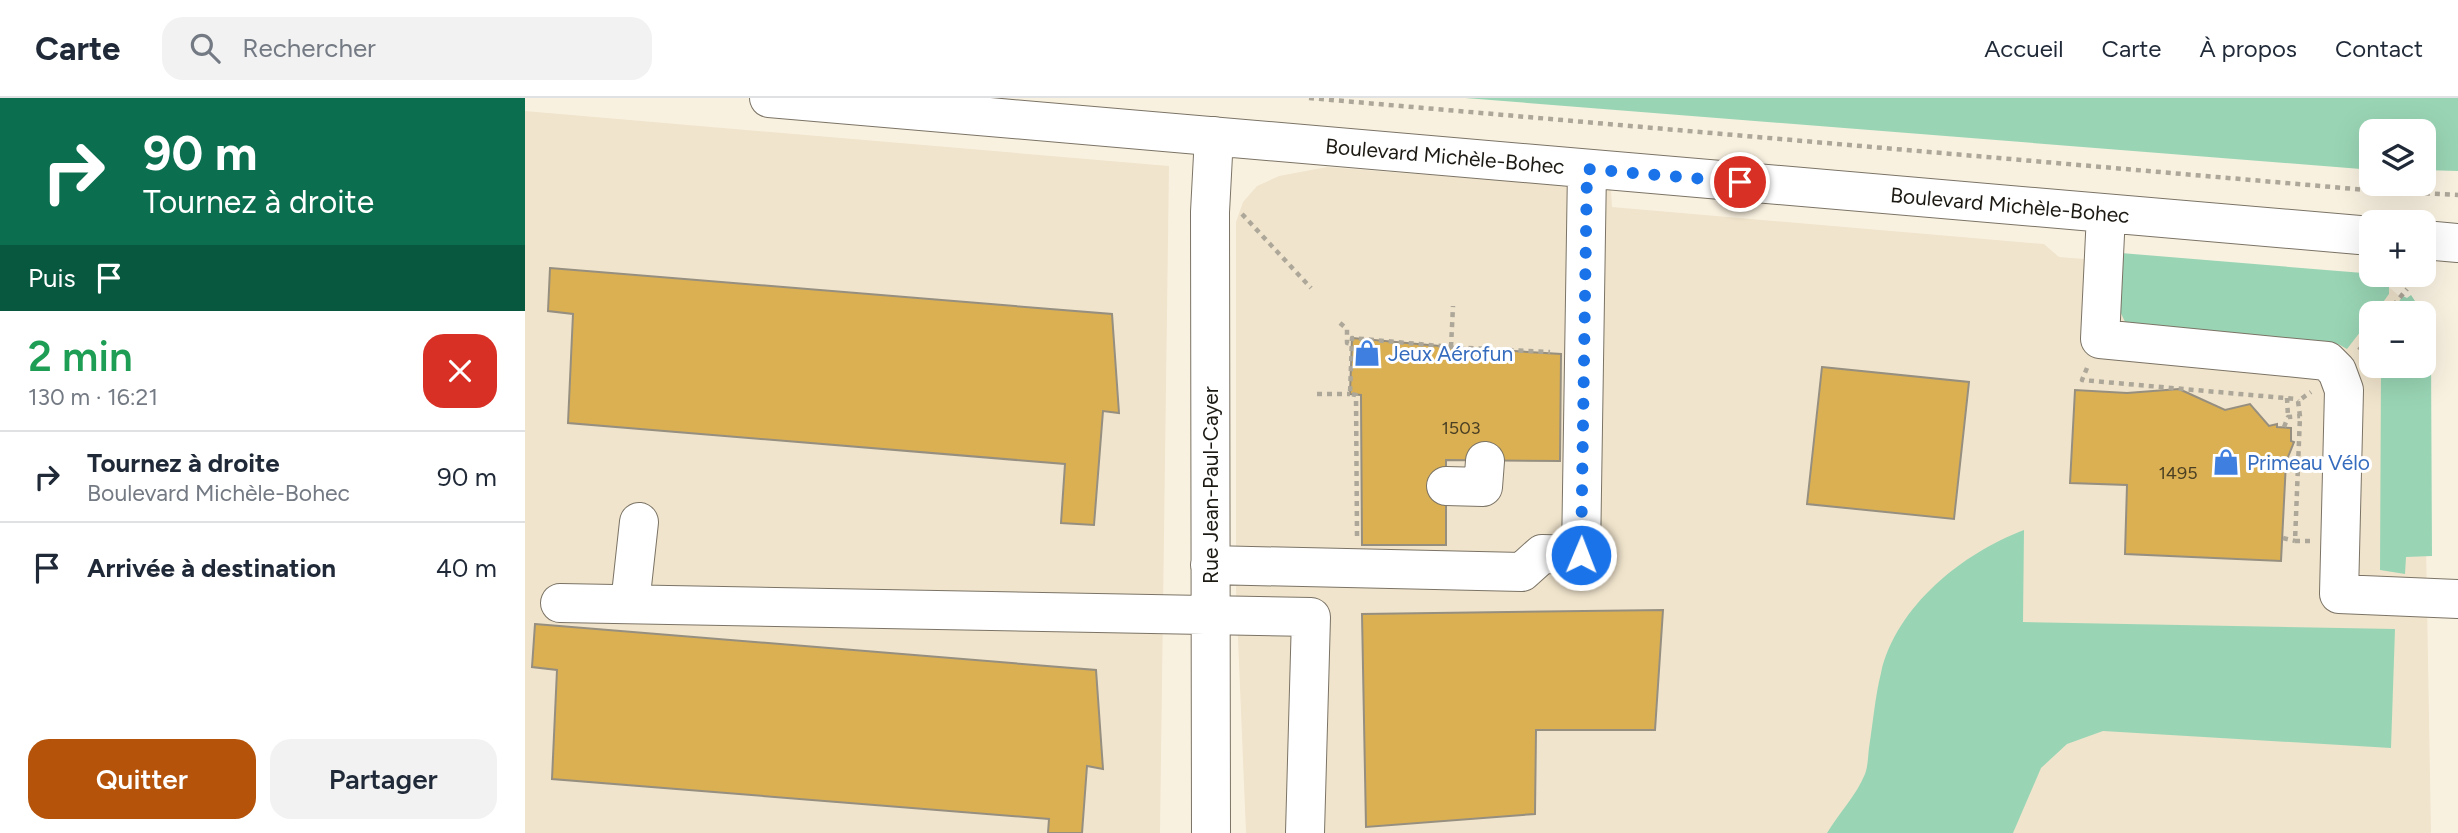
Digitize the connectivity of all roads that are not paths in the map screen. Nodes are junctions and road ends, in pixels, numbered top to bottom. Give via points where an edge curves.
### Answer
1 (769, 98) edge
2 (1013, 108) edge
3 (1214, 136) junction
4 (1587, 169) junction
5 (2106, 214) junction
6 (2359, 235) edge
7 (2436, 241) edge
8 (2458, 243) edge
9 (1485, 461) dead end
10 (1446, 486) dead end
11 (639, 522) dead end
12 (1210, 565) junction
13 (2458, 599) edge
14 (560, 603) dead end
15 (630, 604) junction
16 (1210, 617) junction
17 (1211, 833) edge
18 (1305, 833) edge

1 - 2 street, Boulevard Michèle-Bohec
2 - 3 street, Boulevard Michèle-Bohec
3 - 4 street, Boulevard Michèle-Bohec
3 - 12 street, Rue Jean-Paul-Cayer
4 - 5 street, Boulevard Michèle-Bohec
4 - 12 street via 1581,555 1542,554 1522,572
5 - 6 street, Boulevard Michèle-Bohec
5 - 13 street via 2100,339 2327,362 2337,371 2344,390 2339,594
7 - 8 street
9 - 10 street via 1483,487
11 - 15 street
12 - 16 street, Rue Jean-Paul-Cayer
14 - 15 street
15 - 16 street
16 - 17 street, Rue Jean-Paul-Cayer
16 - 18 street via 1311,617

